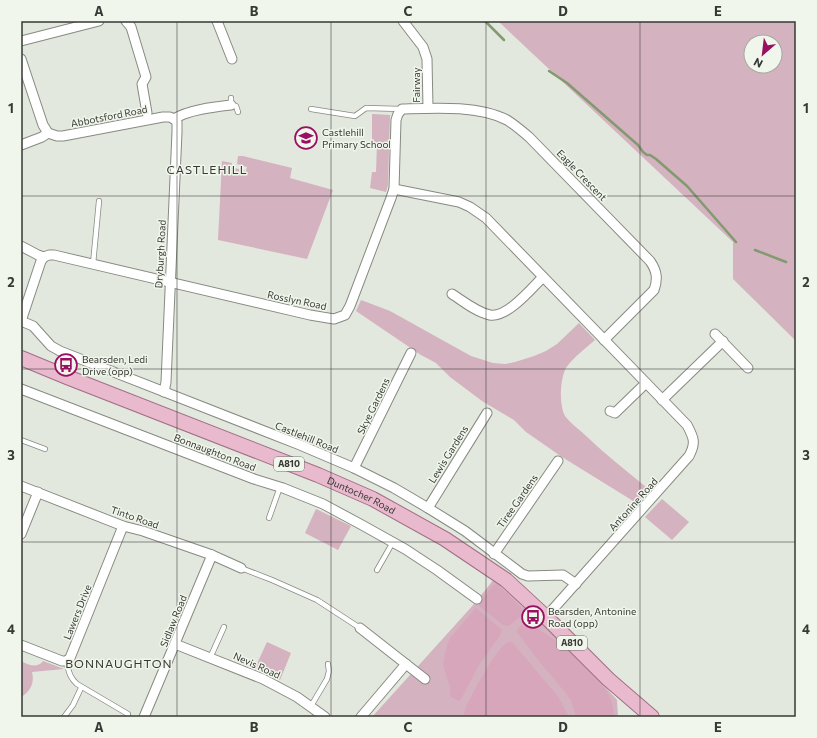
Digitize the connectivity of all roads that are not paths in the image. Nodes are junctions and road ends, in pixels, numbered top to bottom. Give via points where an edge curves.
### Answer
1 (99, 21) edge
2 (126, 21) edge
3 (217, 21) edge
4 (405, 22) edge
5 (21, 41) edge
6 (21, 59) edge
7 (232, 59) dead end
8 (233, 105) dead end
9 (428, 108) junction
10 (311, 109) dead end
11 (402, 109) junction
12 (146, 113) dead end
13 (174, 119) junction
14 (48, 133) junction
15 (21, 146) edge
16 (394, 189) junction
17 (99, 201) dead end
18 (21, 246) edge
19 (44, 256) junction
20 (93, 264) junction
21 (543, 277) junction
22 (170, 282) junction
23 (452, 294) dead end
24 (21, 321) edge
25 (715, 334) dead end
26 (604, 340) junction
27 (723, 341) junction
28 (411, 353) dead end
29 (21, 358) edge
30 (748, 368) dead end
31 (646, 383) junction
32 (21, 388) edge
33 (164, 392) junction
34 (662, 400) junction
35 (610, 411) dead end
36 (487, 413) dead end
37 (21, 440) edge
38 (46, 449) dead end
39 (558, 461) dead end
40 (354, 468) junction
41 (21, 486) edge
42 (280, 487) junction
43 (38, 492) junction
44 (428, 508) junction
45 (269, 518) dead end
46 (123, 526) junction
47 (21, 534) edge
48 (393, 542) junction
49 (494, 554) junction
50 (212, 555) junction
51 (241, 568) joint
52 (377, 570) dead end
53 (576, 584) junction
54 (477, 599) dead end
55 (546, 617) junction
56 (224, 627) dead end
57 (360, 628) joint
58 (175, 644) junction
59 (21, 645) edge
60 (210, 658) junction
61 (66, 661) junction
62 (328, 664) dead end
63 (406, 664) junction
64 (425, 679) dead end
65 (81, 688) junction
66 (311, 706) junction
67 (129, 715) edge
68 (64, 717) edge
69 (144, 717) edge
70 (325, 717) edge
71 (361, 717) edge
72 (652, 717) edge

1 - 5 street
2 - 12 street via 131,27 146,77 142,84
3 - 7 street
4 - 9 street, Fairway via 423,47 427,60
6 - 14 street
8 - 13 street via 189,112
9 - 11 street, Eagle Crescent
9 - 26 street, Eagle Crescent via 479,112 506,120 518,128 650,261 657,275 654,290
10 - 11 lane via 355,116 366,108
11 - 16 street, Rosslyn Road via 396,120
13 - 14 street, Abbotsford Road via 170,116 163,117 63,136
13 - 22 street, Dryburgh Road via 177,132
14 - 15 street
16 - 21 street, Antonine Road via 459,202 470,207 486,218
16 - 22 street, Rosslyn Road via 352,303 345,315 334,319 310,315
17 - 20 lane
18 - 19 street, Rosslyn Road
19 - 20 street, Rosslyn Road via 54,255
19 - 24 street
20 - 22 street, Rosslyn Road
21 - 23 street via 511,308 497,315 480,311
21 - 26 street, Antonine Road
22 - 33 street, Dryburgh Road
24 - 33 street, Castlehill Road via 33,326 51,346
25 - 27 street
26 - 31 street, Antonine Road
27 - 30 street
27 - 34 street
28 - 40 street, Skye Gardens
29 - 55 main road, Duntocher Road / A810 via 373,499 445,539 499,575
31 - 34 street, Antonine Road
31 - 35 street via 615,413
32 - 42 street, Bonnaughton Road
33 - 40 street, Castlehill Road
34 - 53 street, Antonine Road via 687,426 693,436 693,449
36 - 44 street, Lewis Gardens
37 - 38 lane
39 - 49 street, Tiree Gardens
40 - 44 street, Castlehill Road
41 - 43 street, Tinto Road
42 - 45 lane
42 - 48 street, Bonnaughton Road via 323,504
43 - 46 street, Tinto Road
43 - 47 street
44 - 49 street, Castlehill Road via 465,531
46 - 50 street, Tinto Road
46 - 61 street, Lawers Drive via 72,654
48 - 52 lane
48 - 54 street, Bonnaughton Road
49 - 53 street, Castlehill Road via 522,574 563,575
50 - 51 street, Tinto Road
50 - 58 street, Sidlaw Road
51 - 57 lane via 317,600
53 - 55 street, Antonine Road
55 - 72 main road, Duntocher Road / A810 via 608,679
56 - 60 lane
57 - 63 street
58 - 60 street, Nevis Road
58 - 69 street, Sidlaw Road
59 - 61 street
60 - 66 street, Nevis Road via 263,678
61 - 65 lane via 72,679
62 - 66 lane via 328,679
63 - 64 street
63 - 71 street
65 - 67 lane
65 - 68 lane
66 - 70 street, Nevis Road

